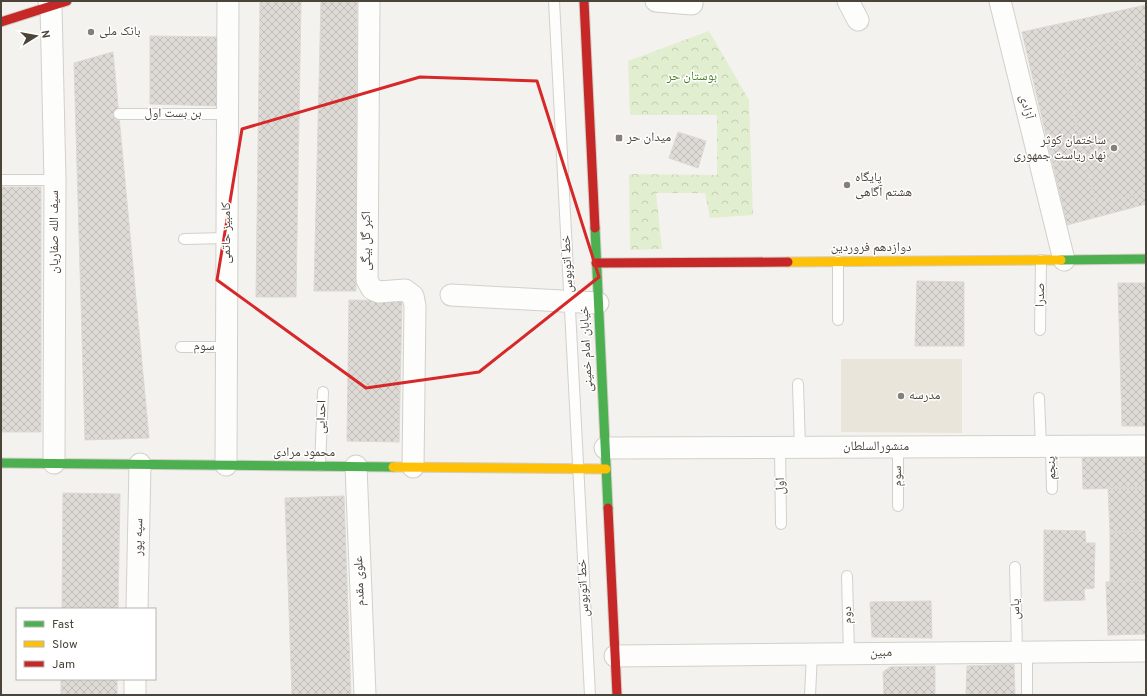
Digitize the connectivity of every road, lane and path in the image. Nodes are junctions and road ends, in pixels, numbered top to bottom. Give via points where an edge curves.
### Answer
1 (228, 1) edge
2 (369, 1) edge
3 (554, 1) edge
4 (584, 1) edge
5 (656, 1) edge
6 (848, 1) edge
7 (1000, 1) edge
8 (56, 3) edge
9 (692, 4) dead end
10 (858, 20) dead end
11 (1, 22) edge
12 (119, 114) dead end
13 (227, 114) junction
14 (3, 180) dead end
15 (55, 180) junction
16 (184, 238) dead end
17 (226, 238) junction
18 (1146, 259) edge
19 (1041, 260) junction
20 (1064, 260) junction
21 (838, 262) junction
22 (596, 264) junction
23 (451, 295) dead end
24 (570, 302) junction
25 (598, 303) junction
26 (838, 320) dead end
27 (1040, 330) dead end
28 (181, 347) dead end
29 (226, 347) junction
30 (798, 384) dead end
31 (323, 392) dead end
32 (1039, 398) dead end
33 (1146, 446) edge
34 (790, 447) junction
35 (898, 447) junction
36 (1046, 447) junction
37 (605, 448) junction
38 (1, 463) edge
39 (54, 464) junction
40 (140, 464) junction
41 (226, 465) junction
42 (320, 466) junction
43 (356, 466) junction
44 (413, 467) junction
45 (578, 468) junction
46 (606, 469) junction
47 (1052, 489) dead end
48 (898, 506) dead end
49 (781, 524) dead end
50 (1015, 567) dead end
51 (847, 576) dead end
52 (137, 608) edge
53 (1146, 651) edge
54 (1022, 652) junction
55 (812, 654) junction
56 (849, 654) junction
57 (615, 656) junction
58 (136, 680) edge
59 (135, 695) edge
60 (365, 695) edge
61 (590, 695) edge
62 (617, 695) edge
63 (810, 695) edge
64 (1027, 695) edge

1 - 13 street, کامبیز حاتمی
2 - 44 street, اکبر گل بیگی via 367,280 372,289 379,292 406,290 413,296
3 - 24 lane, خط اتوبوس
4 - 22 main road, خیابان امام خمینی
5 - 9 street
6 - 10 street
7 - 20 street, آزادی
8 - 11 main road
8 - 15 street, سیف الله صفاریان
12 - 13 lane, بن بست اول
13 - 17 street, کامبیز حاتمی
14 - 15 lane
15 - 39 street, سیف الله صفاریان
16 - 17 lane
17 - 29 street, کامبیز حاتمی
18 - 20 main road, دوازدهم فروردین
19 - 20 main road, دوازدهم فروردین
19 - 21 main road, دوازدهم فروردین
19 - 27 lane, صدرا
21 - 22 main road, دوازدهم فروردین
21 - 26 lane
22 - 25 main road, خیابان امام خمینی
23 - 24 street
24 - 25 street
24 - 45 lane, خط اتوبوس
25 - 37 main road, خیابان امام خمینی
28 - 29 lane, سوم
29 - 41 street, کامبیز حاتمی
30 - 34 lane
31 - 42 lane, احدایی
32 - 36 lane
33 - 36 street, منشورالسلطان
34 - 35 street, منشورالسلطان
34 - 37 street, منشورالسلطان
34 - 49 lane, اول
35 - 36 street, منشورالسلطان
35 - 48 lane, سوم
36 - 47 lane, پنجم
37 - 46 main road, خیابان امام خمینی
38 - 39 main road, محمود مرادی
39 - 40 main road, محمود مرادی
40 - 41 main road, محمود مرادی
40 - 52 street, سپه پور
41 - 42 main road, محمود مرادی
42 - 43 main road, محمود مرادی
43 - 44 main road, محمود مرادی
43 - 60 street, علوی مقدم
44 - 45 main road, محمود مرادی
45 - 46 main road, محمود مرادی
45 - 61 lane, خط اتوبوس
46 - 57 main road, خیابان امام خمینی
50 - 54 lane, یاس
51 - 56 lane, دوم
53 - 54 street, مبین
54 - 56 street, مبین
54 - 64 lane
55 - 56 street, مبین
55 - 57 street, مبین
55 - 63 lane
57 - 62 main road, خیابان امام خمینی
58 - 59 street

